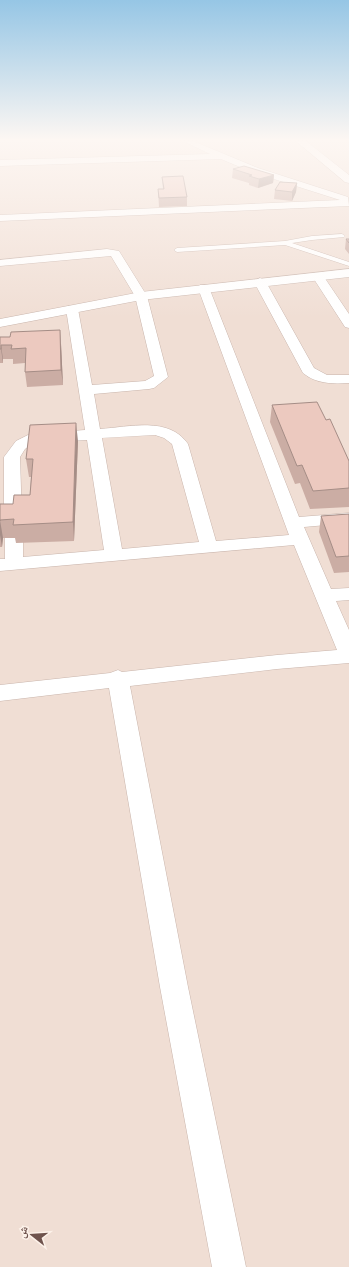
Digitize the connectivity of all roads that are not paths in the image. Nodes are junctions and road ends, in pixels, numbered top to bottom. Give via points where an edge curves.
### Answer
1 (349, 202) edge
2 (0, 218) edge
3 (342, 236) dead end
4 (286, 243) junction
5 (177, 250) dead end
6 (0, 263) edge
7 (349, 264) edge
8 (349, 272) edge
9 (318, 276) junction
10 (260, 282) junction
11 (204, 288) junction
12 (141, 296) junction
13 (72, 309) junction
14 (0, 323) edge
15 (349, 324) edge
16 (349, 379) edge
17 (86, 390) junction
18 (93, 434) junction
19 (349, 518) edge
20 (293, 522) junction
21 (300, 539) junction
22 (209, 547) junction
23 (114, 555) junction
24 (7, 565) edge
25 (349, 594) edge
26 (326, 596) junction
27 (349, 654) edge
28 (118, 678) junction
29 (0, 693) edge
30 (229, 1267) edge

1 - 2 street
3 - 4 lane
4 - 5 lane
4 - 7 lane
6 - 12 street via 112,252
8 - 9 street
9 - 10 street
9 - 15 street
10 - 11 street
10 - 16 street via 308,370 322,379
11 - 12 street
11 - 20 street
12 - 13 street
12 - 17 street via 162,377 149,385
13 - 14 street
13 - 17 street
17 - 18 street
18 - 22 street via 156,430 169,433 176,438 180,444
18 - 23 street
18 - 24 street via 30,439 16,449 12,457 14,530
19 - 20 street
20 - 21 street
21 - 22 street
21 - 26 street
22 - 23 street
23 - 24 street
25 - 26 street
26 - 27 street
27 - 28 street
28 - 29 street
28 - 30 street

